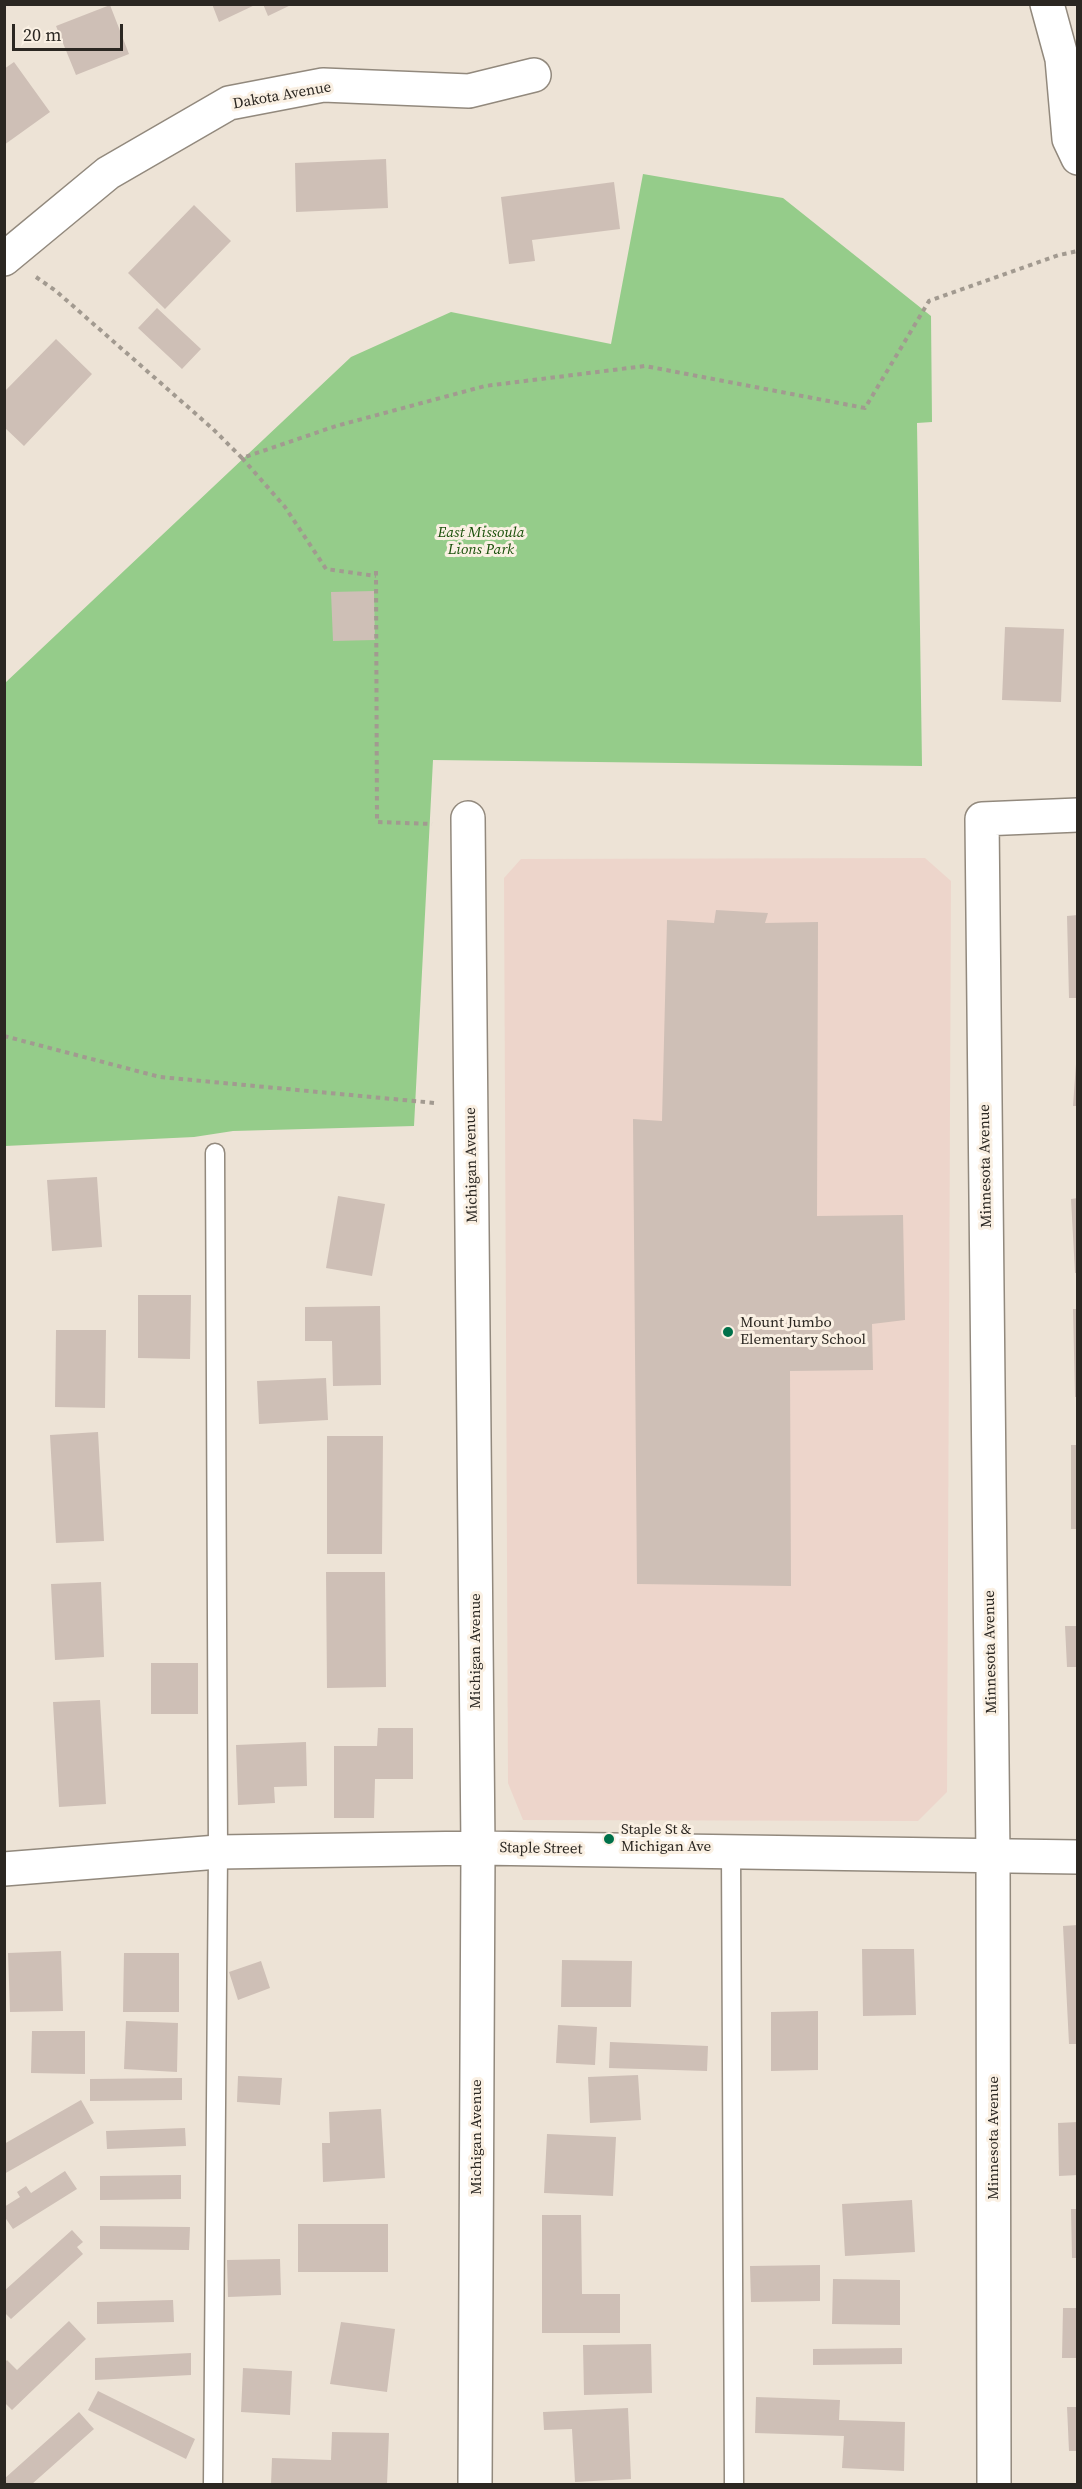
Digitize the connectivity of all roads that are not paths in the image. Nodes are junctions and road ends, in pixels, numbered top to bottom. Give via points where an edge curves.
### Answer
1 (1047, 4) edge
2 (534, 75) dead end
3 (1077, 158) edge
4 (4, 259) edge
5 (1077, 815) edge
6 (468, 822) road end
7 (215, 1153) dead end
8 (478, 1848) junction
9 (218, 1852) junction
10 (731, 1852) junction
11 (993, 1856) junction
12 (1077, 1857) edge
13 (4, 1869) edge
14 (213, 2484) edge
15 (475, 2484) edge
16 (734, 2484) edge
17 (994, 2484) edge

1 - 3 street via 1062,59 1069,139
2 - 4 street, Dakota Avenue via 469,91 323,85 230,103 108,173
5 - 11 street, Minnesota Avenue via 982,819
6 - 8 street, Michigan Avenue
7 - 9 lane
8 - 9 street, Staple Street
8 - 10 street, Staple Street
8 - 15 street, Michigan Avenue
9 - 13 street, Staple Street
9 - 14 lane
10 - 11 street, Staple Street
10 - 16 lane
11 - 12 street, Staple Street
11 - 17 street, Minnesota Avenue

